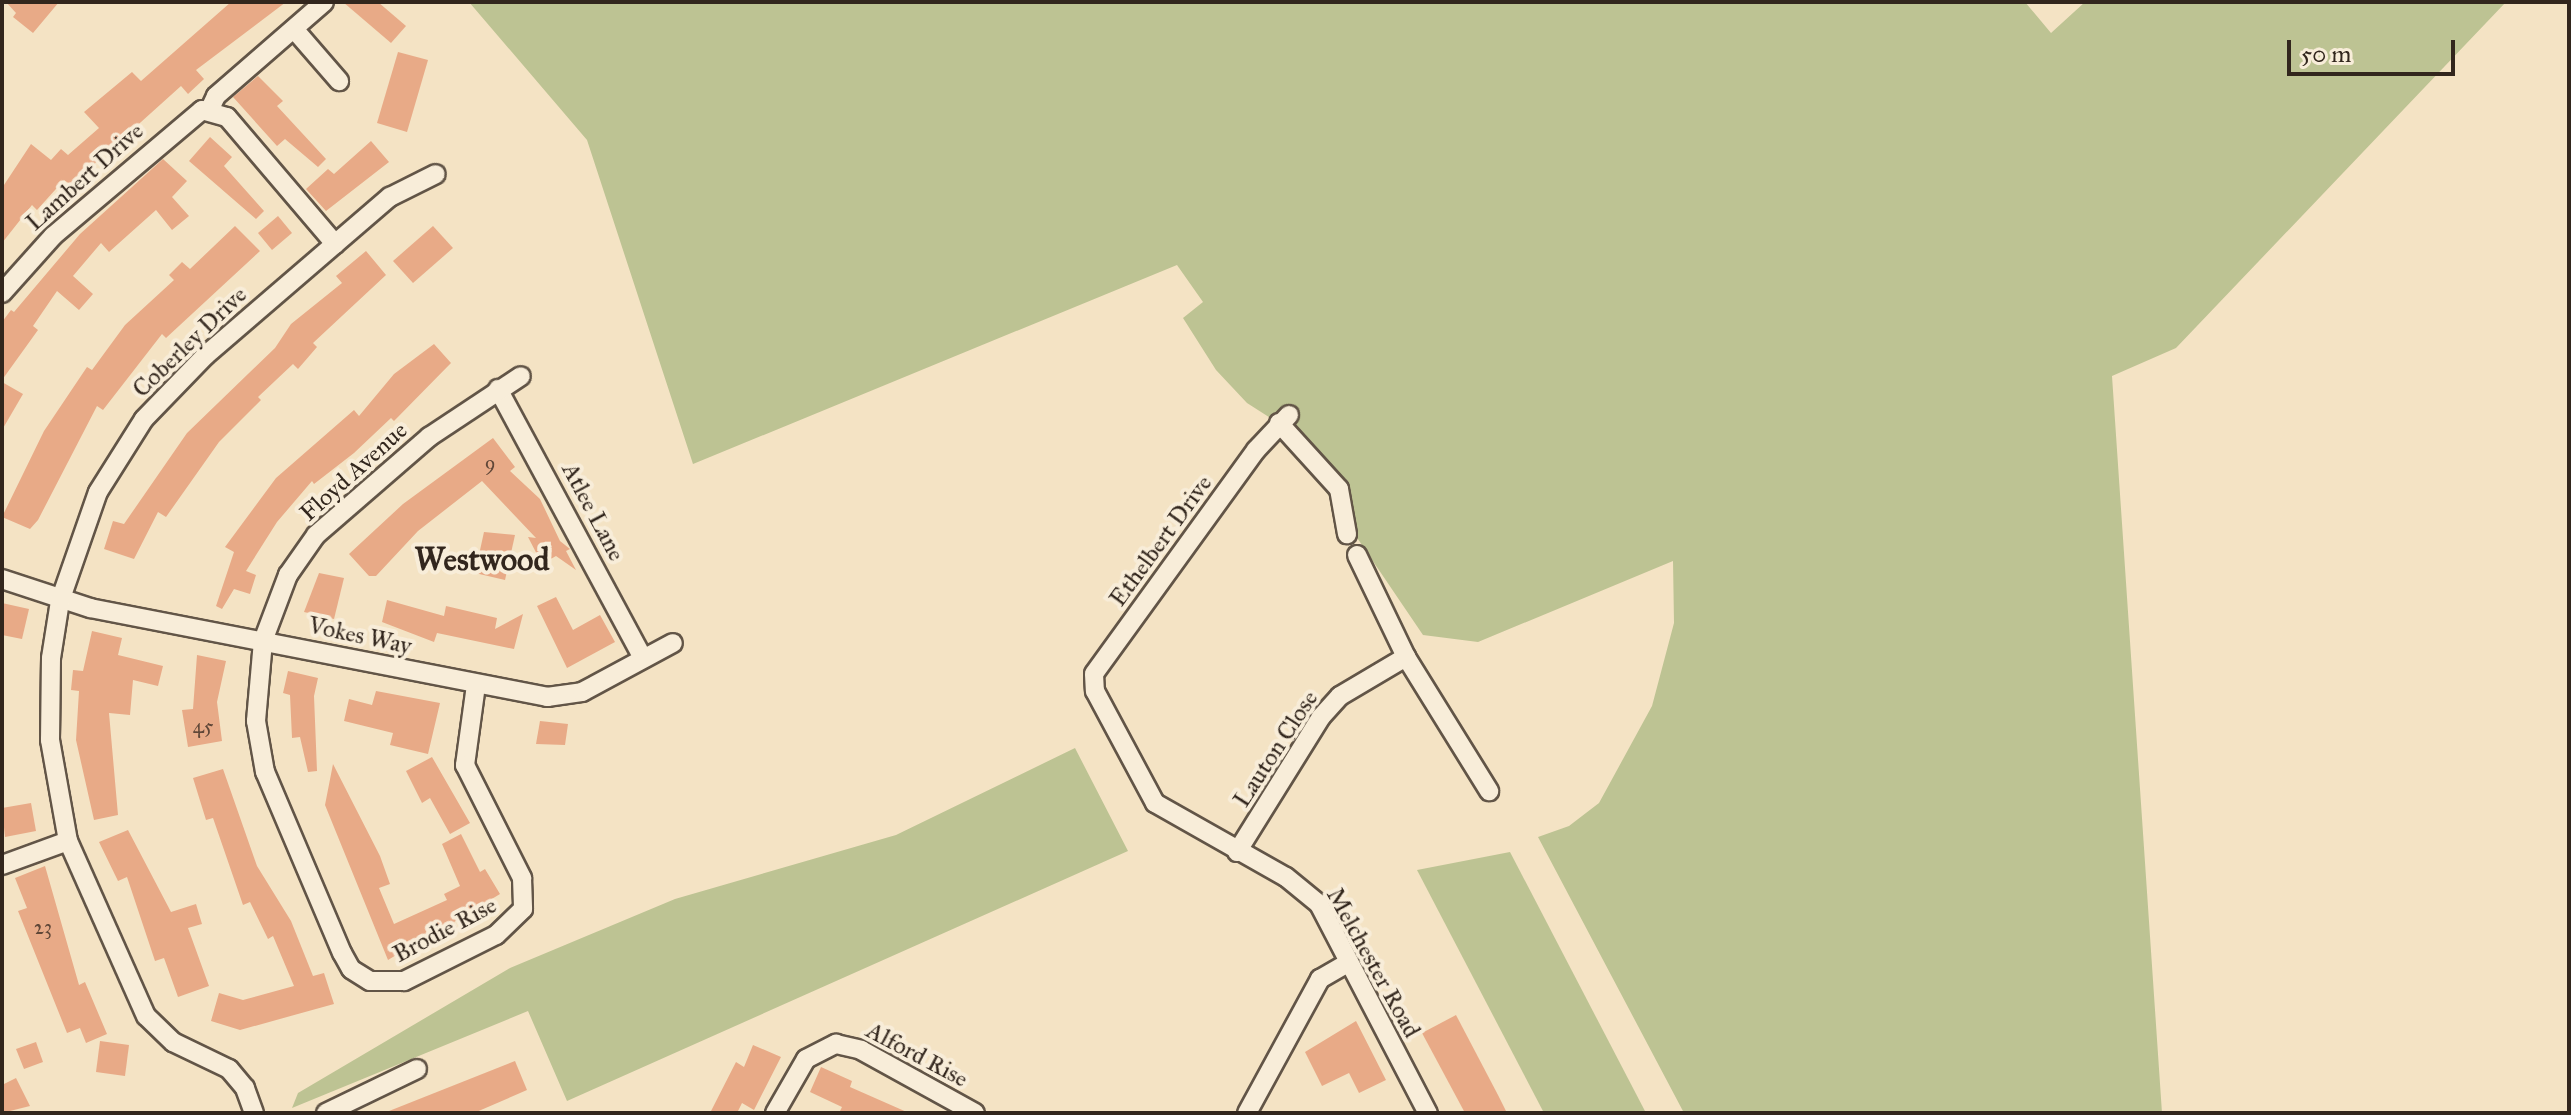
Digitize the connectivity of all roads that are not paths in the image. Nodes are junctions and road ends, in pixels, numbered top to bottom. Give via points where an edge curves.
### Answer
1 (324, 2) edge
2 (294, 29) junction
3 (339, 81) dead end
4 (210, 109) junction
5 (436, 174) dead end
6 (335, 244) junction
7 (2, 293) edge
8 (521, 376) dead end
9 (498, 389) junction
10 (1347, 534) dead end
11 (1357, 555) dead end
12 (2, 579) edge
13 (60, 601) junction
14 (263, 641) junction
15 (673, 643) dead end
16 (1406, 657) junction
17 (643, 658) junction
18 (476, 685) junction
19 (1095, 691) joint
20 (1489, 791) dead end
21 (68, 841) junction
22 (1237, 852) junction
23 (2, 865) edge
24 (1348, 963) junction
25 (417, 1069) dead end
26 (254, 1113) edge
27 (326, 1113) edge
28 (775, 1113) edge
29 (975, 1113) edge
30 (1247, 1113) edge
31 (1428, 1113) edge

1 - 2 street, Lambert Drive
2 - 3 street
2 - 4 street, Lambert Drive via 216,96
4 - 6 street via 227,117
4 - 7 street, Lambert Drive via 192,115 82,210
5 - 6 street, Coberley Drive via 403,187
6 - 13 street, Coberley Drive via 206,355 144,419 98,492
8 - 9 street, Floyd Avenue
9 - 14 street, Floyd Avenue via 429,437 316,535 278,595
9 - 17 street, Atlee Lane
10 - 19 street, Ethelbert Drive via 1339,489 1284,419 1094,674
11 - 16 street
12 - 13 street
13 - 14 street, Vokes Way
13 - 21 street, Coberley Drive via 51,658 50,740
14 - 18 street, Vokes Way
14 - 18 street, Brodie Rise via 256,721 265,772 342,953 360,976 380,984 404,981 496,935 523,909 522,878 465,765
15 - 17 street, Vokes Way
16 - 20 street
16 - 22 street, Lauton Close via 1340,696 1321,717
17 - 18 street, Vokes Way via 569,697
19 - 22 street, Melchester Road via 1155,803
21 - 23 street
21 - 26 street, Coberley Drive via 146,1016 173,1042 229,1069 245,1088
22 - 24 street, Melchester Road via 1286,877 1319,904
24 - 30 street via 1320,979
24 - 31 street, Melchester Road
25 - 27 street
28 - 29 street, Alford Rise via 806,1059 836,1044 861,1050

